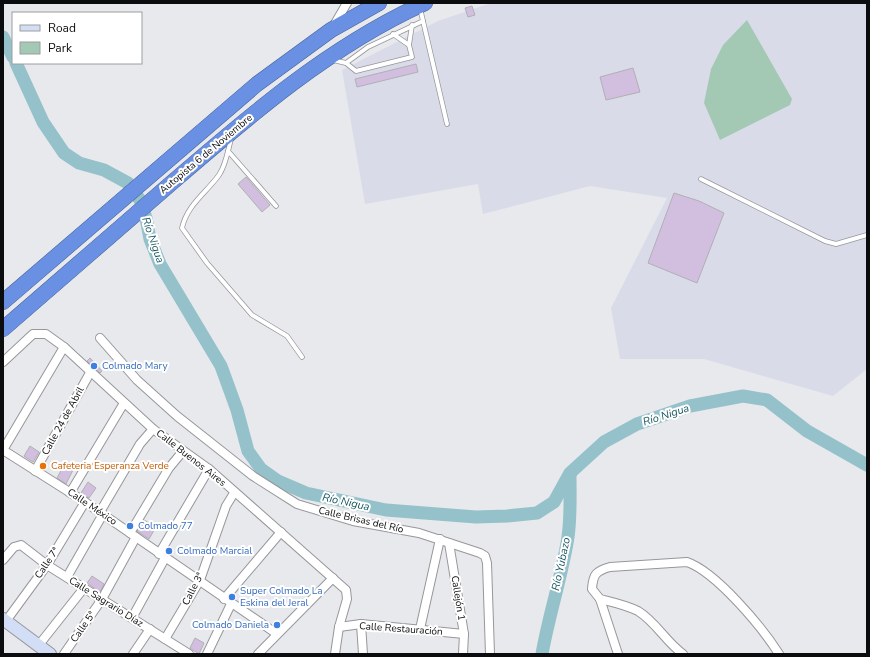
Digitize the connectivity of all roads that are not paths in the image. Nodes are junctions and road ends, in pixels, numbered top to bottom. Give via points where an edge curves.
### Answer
1 (347, 3) edge
2 (379, 3) edge
3 (422, 4) edge
4 (423, 21) junction
5 (412, 26) junction
6 (331, 30) junction
7 (393, 34) junction
8 (408, 45) junction
9 (327, 58) junction
10 (346, 63) junction
11 (447, 124) dead end
12 (233, 130) junction
13 (228, 151) junction
14 (701, 179) dead end
15 (276, 206) dead end
16 (867, 235) edge
17 (3, 302) edge
18 (3, 328) edge
19 (100, 338) dead end
20 (64, 347) junction
21 (302, 357) dead end
22 (3, 362) edge
23 (91, 371) junction
24 (124, 404) junction
25 (153, 428) junction
26 (3, 450) edge
27 (183, 451) junction
28 (208, 469) junction
29 (35, 471) junction
30 (70, 493) junction
31 (234, 493) junction
32 (85, 502) junction
33 (101, 513) junction
34 (281, 532) junction
35 (133, 535) junction
36 (440, 539) junction
37 (449, 543) junction
38 (162, 556) junction
39 (3, 560) edge
40 (47, 565) junction
41 (66, 577) junction
42 (333, 578) junction
43 (200, 580) junction
44 (84, 588) junction
45 (102, 599) junction
46 (600, 599) junction
47 (227, 601) junction
48 (132, 618) junction
49 (4, 620) edge
50 (361, 624) junction
51 (339, 627) junction
52 (150, 629) junction
53 (420, 629) junction
54 (277, 634) junction
55 (464, 634) junction
56 (165, 639) junction
57 (38, 646) junction
58 (184, 653) edge
59 (50, 654) edge
60 (64, 654) edge
61 (133, 654) edge
62 (207, 654) edge
63 (258, 654) edge
64 (335, 654) edge
65 (363, 654) edge
66 (463, 654) edge
67 (490, 654) edge
68 (618, 654) edge
69 (683, 654) edge
70 (779, 654) edge

1 - 6 street
2 - 6 highway, Autopista 6 de Noviembre
3 - 4 lane
3 - 9 highway, Autopista 6 de Noviembre via 367,32
4 - 5 lane
4 - 11 lane
5 - 7 lane
5 - 8 lane
6 - 17 highway, Autopista 6 de Noviembre via 257,84
7 - 8 lane
7 - 10 lane via 368,47
8 - 10 lane via 412,56 356,70
9 - 10 lane
9 - 12 highway, Autopista 6 de Noviembre
12 - 13 lane
12 - 18 highway, Autopista 6 de Noviembre
13 - 15 lane
13 - 21 lane via 221,173 189,208 182,228 207,263 252,315 287,336
14 - 16 lane via 825,241 836,244
19 - 36 street, Calle Brisas del Río via 136,380 177,416 275,492 297,504 326,514
20 - 22 street, Calle Buenos Aires via 46,334 37,332
20 - 23 street, Calle Buenos Aires
20 - 26 street
23 - 24 street, Calle Buenos Aires
23 - 29 street, Calle 24 de Abril
24 - 25 street, Calle Buenos Aires
24 - 30 street
25 - 27 street, Calle Buenos Aires
25 - 33 street via 140,444
26 - 29 street, Calle México
27 - 28 street, Calle Buenos Aires
27 - 35 street, Calle 5ª via 169,468
28 - 31 street, Calle Buenos Aires
28 - 38 street
29 - 30 street, Calle México
30 - 32 street, Calle México
31 - 34 street, Calle Buenos Aires
31 - 43 street, Calle 3ª via 226,506
32 - 33 street, Calle México
32 - 40 street, Calle 7ª
33 - 35 street, Calle México
33 - 41 street
34 - 42 street, Calle Buenos Aires
34 - 47 street
35 - 38 street, Calle México
35 - 45 street, Calle 5ª
36 - 37 street, Calle Brisas del Río
36 - 53 street
37 - 55 street, Callejón 1
37 - 67 street, Calle Brisas del Río via 485,556
38 - 43 street, Calle México
38 - 48 street
39 - 40 street, Calle Sagrario Díaz via 14,547 21,544
40 - 41 street, Calle Sagrario Díaz
40 - 49 street, Calle 7ª
41 - 44 street, Calle Sagrario Díaz
42 - 51 street, Calle Buenos Aires via 346,590 347,600
42 - 54 street
43 - 47 street, Calle México
43 - 56 street, Calle 3ª
44 - 45 street, Calle Sagrario Díaz
44 - 57 street
45 - 48 street, Calle Sagrario Díaz
45 - 60 street, Calle 5ª
46 - 68 street
46 - 69 street via 639,612
46 - 70 street via 592,589 593,576 598,570 687,562 706,572 752,617
47 - 54 street, Calle México
47 - 62 street
48 - 52 street, Calle Sagrario Díaz
49 - 57 street
50 - 51 street, Calle Restauración
50 - 53 street, Calle Restauración
50 - 65 street
51 - 64 street, Calle Buenos Aires
52 - 56 street, Calle Sagrario Díaz
52 - 61 street
53 - 55 street, Calle Restauración
54 - 63 street
55 - 66 street, Callejón 1
56 - 58 street, Calle Sagrario Díaz
57 - 59 street

